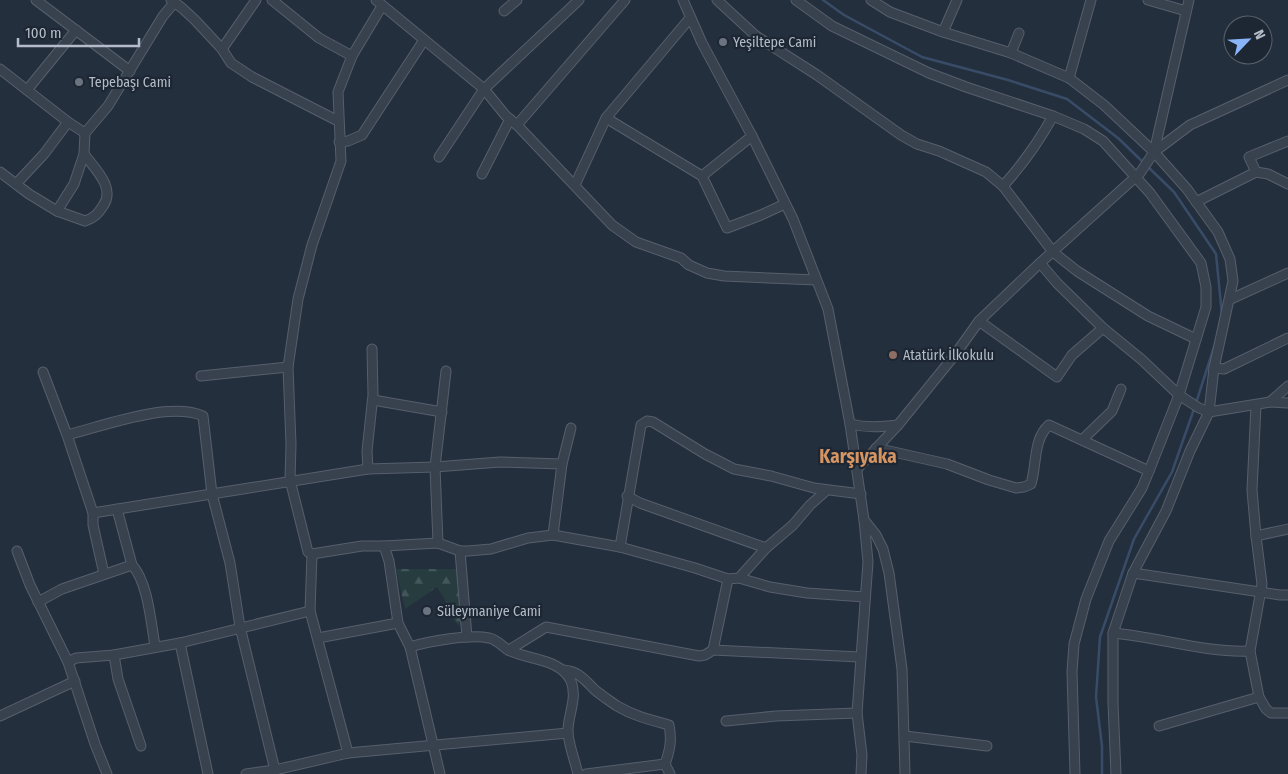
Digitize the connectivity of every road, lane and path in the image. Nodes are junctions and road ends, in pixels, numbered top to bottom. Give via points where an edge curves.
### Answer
1 (36, 0) edge
2 (256, 0) edge
3 (272, 0) edge
4 (517, 0) edge
5 (579, 0) edge
6 (625, 0) edge
7 (683, 0) edge
8 (717, 0) edge
9 (796, 0) edge
10 (871, 0) edge
11 (957, 0) edge
12 (1091, 0) edge
13 (1148, 0) edge
14 (1189, 0) edge
15 (178, 3) edge
16 (379, 3) edge
17 (504, 11) dead end
18 (1186, 11) junction
19 (690, 18) junction
20 (76, 30) junction
21 (943, 32) junction
22 (1019, 33) dead end
23 (424, 40) junction
24 (222, 50) junction
25 (1011, 53) junction
26 (352, 56) junction
27 (0, 69) edge
28 (130, 71) junction
29 (1069, 78) junction
30 (1288, 80) edge
31 (27, 90) junction
32 (484, 90) junction
33 (1053, 116) junction
34 (606, 118) junction
35 (338, 121) junction
36 (68, 122) junction
37 (513, 122) junction
38 (85, 133) junction
39 (752, 136) junction
40 (339, 142) junction
41 (1288, 142) edge
42 (1154, 152) junction
43 (84, 154) junction
44 (439, 157) dead end
45 (0, 172) edge
46 (1256, 172) junction
47 (482, 174) dead end
48 (1137, 174) junction
49 (702, 176) junction
50 (16, 184) junction
51 (1288, 184) edge
52 (575, 185) junction
53 (1003, 186) junction
54 (1196, 202) junction
55 (785, 204) junction
56 (57, 211) junction
57 (1053, 252) junction
58 (1040, 263) junction
59 (1288, 273) edge
60 (816, 280) junction
61 (1231, 299) junction
62 (979, 321) junction
63 (1103, 328) junction
64 (1288, 338) edge
65 (1196, 339) junction
66 (372, 349) dead end
67 (288, 367) junction
68 (1214, 368) junction
69 (446, 371) dead end
70 (43, 372) dead end
71 (201, 376) dead end
72 (1288, 386) edge
73 (1121, 389) dead end
74 (1182, 396) junction
75 (373, 400) junction
76 (1270, 402) junction
77 (1256, 404) junction
78 (1288, 404) edge
79 (442, 412) junction
80 (1209, 412) junction
81 (850, 424) junction
82 (898, 425) junction
83 (570, 428) dead end
84 (67, 435) junction
85 (1082, 440) junction
86 (876, 448) junction
87 (562, 464) junction
88 (435, 467) junction
89 (368, 469) junction
90 (857, 469) junction
91 (1150, 471) junction
92 (290, 480) junction
93 (827, 490) junction
94 (212, 494) junction
95 (861, 494) junction
96 (627, 496) junction
97 (117, 509) junction
98 (93, 512) junction
99 (864, 520) junction
100 (1288, 528) edge
101 (552, 535) junction
102 (1256, 536) junction
103 (438, 542) junction
104 (384, 546) junction
105 (620, 547) junction
106 (766, 548) junction
107 (17, 551) dead end
108 (460, 551) junction
109 (312, 554) junction
110 (132, 564) junction
111 (1132, 573) junction
112 (104, 574) junction
113 (740, 578) junction
114 (728, 579) junction
115 (1262, 592) junction
116 (1288, 595) edge
117 (865, 597) junction
118 (38, 602) junction
119 (310, 611) junction
120 (398, 623) junction
121 (240, 627) junction
122 (1113, 633) junction
123 (467, 637) junction
124 (318, 638) junction
125 (180, 643) junction
126 (155, 646) junction
127 (410, 647) junction
128 (509, 650) junction
129 (713, 650) junction
130 (1250, 651) junction
131 (114, 655) junction
132 (860, 658) junction
133 (68, 662) junction
134 (562, 670) junction
135 (75, 680) junction
136 (1259, 696) junction
137 (857, 713) junction
138 (1288, 713) edge
139 (0, 716) edge
140 (726, 721) dead end
141 (1159, 726) dead end
142 (568, 733) junction
143 (905, 736) junction
144 (432, 745) junction
145 (141, 746) dead end
146 (987, 746) dead end
147 (348, 753) junction
148 (665, 764) junction
149 (276, 770) junction
150 (108, 774) edge
151 (208, 774) edge
152 (246, 774) edge
153 (440, 774) edge
154 (578, 774) edge
155 (586, 774) edge
156 (670, 774) edge
157 (861, 774) edge
158 (905, 774) edge
159 (1075, 774) edge
160 (1116, 774) edge

1 - 20 street
2 - 24 street
3 - 26 street via 319,38
4 - 17 street
5 - 32 street
6 - 37 street
7 - 19 street
8 - 53 street via 756,36 901,135 986,172
9 - 33 street via 832,26 929,73
10 - 21 street via 890,12
11 - 21 street
12 - 29 street
13 - 18 street
14 - 18 street
15 - 24 street
15 - 28 street via 163,16
16 - 23 street
16 - 26 street
18 - 42 street
19 - 34 street
19 - 39 street
20 - 28 street
20 - 31 street
21 - 25 street
22 - 25 street
23 - 32 street
23 - 40 street via 362,135
24 - 35 street via 232,63 252,77
25 - 29 street
26 - 35 street via 338,92
27 - 31 street
28 - 38 street via 108,106
29 - 42 street via 1104,105
30 - 42 street via 1190,125
31 - 36 street
32 - 37 street
32 - 44 street
33 - 48 street via 1103,141
33 - 53 street via 1020,168
34 - 49 street
34 - 52 street
35 - 40 street
36 - 38 street
36 - 50 street
37 - 47 street
37 - 52 street
38 - 43 street
39 - 49 street
39 - 55 street
40 - 67 street via 341,161 312,245 298,299
41 - 46 street via 1249,157
42 - 48 street
42 - 54 street
43 - 56 street via 74,184
43 - 56 street via 106,185 105,204 97,215 85,221
45 - 50 street
46 - 51 street
46 - 54 street
48 - 57 street
48 - 65 street via 1200,263 1206,287 1206,307
49 - 55 street via 727,228
50 - 56 street
52 - 60 street via 612,224 636,242 681,258 708,273
53 - 57 street
54 - 61 street via 1218,232 1230,259
55 - 60 street
57 - 58 street
57 - 65 street via 1077,272 1148,316
58 - 62 street
58 - 63 street
59 - 61 street
60 - 81 street via 828,309
61 - 68 street
62 - 63 street via 1057,377 1072,355
62 - 82 street
63 - 74 street
64 - 68 street via 1224,369
65 - 74 street
66 - 75 street
67 - 71 street
67 - 92 street
68 - 80 street
69 - 79 street
70 - 84 street
72 - 76 street
73 - 85 street via 1112,411
74 - 80 street
74 - 91 street
75 - 79 street
75 - 89 street
76 - 77 street
76 - 78 street
77 - 80 street
77 - 102 street via 1252,490
79 - 88 street
80 - 111 street via 1166,510
81 - 82 street via 864,428
81 - 90 street
82 - 86 street
83 - 87 street
84 - 94 street via 167,411 195,412 203,416
84 - 98 street
85 - 86 street via 1049,425 1039,438 1031,484 1016,488 947,464
85 - 91 street
86 - 90 street
87 - 88 street via 500,462
87 - 101 street
88 - 89 street
88 - 103 street
89 - 92 street
90 - 95 street
91 - 159 street via 1109,541 1086,599 1074,644
92 - 94 street
92 - 109 street via 308,552
93 - 95 street
93 - 96 street via 734,469 646,421 641,425
93 - 106 street
94 - 97 street
94 - 121 street via 230,563
95 - 99 street
96 - 105 street
96 - 106 street
97 - 98 street
97 - 110 street
98 - 112 street
99 - 117 street via 868,562
99 - 143 street via 883,549 889,573 902,669
100 - 102 street
101 - 105 street
101 - 108 street via 491,549
102 - 115 street
103 - 104 street
103 - 108 street
104 - 109 street
104 - 120 street
105 - 114 street
106 - 113 street
107 - 118 street
108 - 123 street
109 - 119 street
110 - 112 street
110 - 126 street via 146,597
111 - 115 street
111 - 122 street
112 - 118 street
113 - 114 street
113 - 117 street via 807,593
114 - 129 street
115 - 116 street
115 - 130 street
117 - 132 street
118 - 133 street
119 - 121 street
119 - 124 street
120 - 124 street
120 - 127 street
121 - 125 street
121 - 149 street
122 - 130 street via 1228,652
122 - 160 street
123 - 127 street
123 - 128 street via 490,638
124 - 147 street
125 - 126 street
125 - 151 street
126 - 131 street
127 - 144 street
128 - 129 street via 546,627 698,656 705,656
128 - 134 street via 548,662
129 - 132 street
130 - 136 street
131 - 133 street via 76,658
131 - 145 street via 118,679
132 - 137 street
133 - 135 street
134 - 142 street via 570,678 573,689
134 - 148 street via 572,670 582,676 596,691 640,718 669,725 671,746
135 - 139 street
135 - 150 street
136 - 138 street via 1272,713
136 - 141 street
137 - 140 street
137 - 157 street
142 - 144 street
142 - 154 street
143 - 146 street
143 - 158 street
144 - 147 street
144 - 153 street
147 - 149 street
148 - 155 street
148 - 156 street
149 - 152 street

